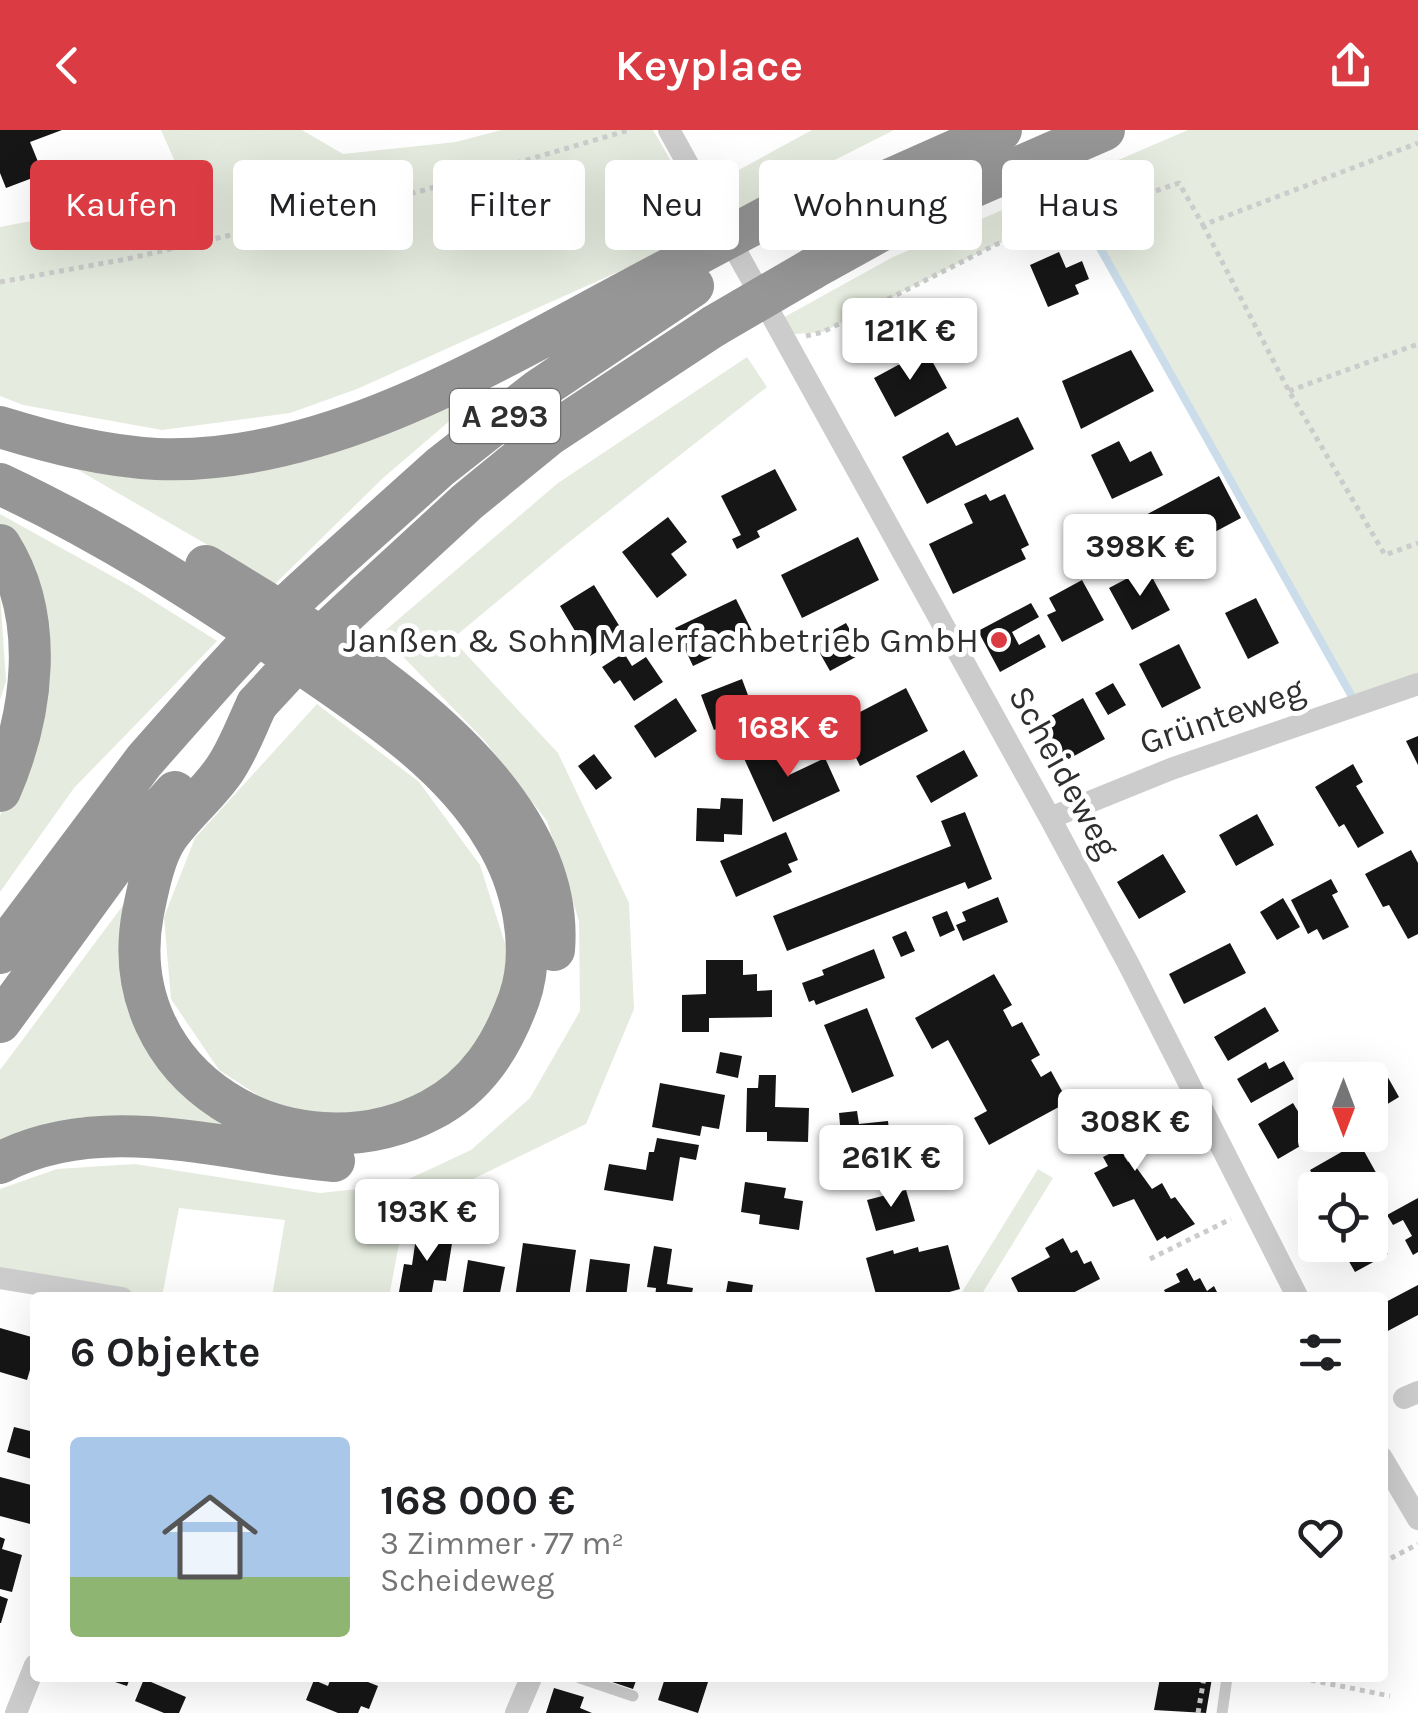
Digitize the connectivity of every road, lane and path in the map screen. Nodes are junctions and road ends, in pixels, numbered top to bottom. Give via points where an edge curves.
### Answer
1 (630, 130) edge
2 (669, 130) edge
3 (1001, 130) edge
4 (1104, 130) edge
5 (1418, 143) edge
6 (1203, 225) junction
7 (687, 274) junction
8 (0, 282) edge
9 (786, 340) junction
10 (1418, 344) edge
11 (1289, 390) junction
12 (0, 427) edge
13 (0, 452) edge
14 (0, 484) edge
15 (1418, 543) edge
16 (0, 544) edge
17 (1418, 684) edge
18 (257, 704) junction
19 (0, 791) edge
20 (1050, 818) junction
21 (0, 953) edge
22 (0, 1022) edge
23 (0, 1162) edge
24 (1252, 1209) junction
25 (1150, 1259) dead end
26 (0, 1278) edge
27 (85, 1292) edge
28 (1295, 1292) edge
29 (1388, 1468) edge
30 (1418, 1518) edge
31 (1418, 1544) edge
32 (1388, 1559) edge
33 (30, 1678) edge
34 (529, 1682) edge
35 (592, 1682) edge
36 (1203, 1682) edge
37 (1226, 1682) edge
38 (1322, 1682) edge
39 (633, 1696) dead end
40 (1390, 1696) dead end
41 (16, 1713) edge
42 (516, 1713) edge
43 (1198, 1713) edge
44 (1222, 1713) edge

1 - 8 path via 421,191 127,260
2 - 9 street, Scheideweg
3 - 7 highway, A 293 via 787,219
4 - 18 highway, A 293, bridge via 910,214 714,326 549,435 366,595
5 - 6 path
6 - 9 path via 1179,184 997,244 823,332
6 - 11 path
7 - 12 highway via 364,422 293,444 160,459 106,455
7 - 21 highway, A 293, bridge via 440,467 268,623 144,761
9 - 20 street, Scheideweg
10 - 11 path
11 - 15 path via 1384,555
13 - 23 highway via 256,596 360,666 464,749 516,813 547,880 555,937 552,978 518,1064 489,1099 426,1141 337,1161 124,1134 59,1140
14 - 18 highway via 124,548 368,710 426,758 494,836 523,911 522,992 489,1062 467,1086 393,1126 309,1133 230,1106 180,1062 147,997 142,916 166,839 226,768
16 - 19 highway via 22,594 30,648 23,718
17 - 20 street, Grünteweg
18 - 22 highway, A 293 via 134,838
20 - 24 street, Scheideweg
24 - 25 path
24 - 28 street, Scheideweg
26 - 27 street
29 - 30 street
31 - 32 path
33 - 41 street
34 - 42 street
35 - 39 lane
36 - 43 path
37 - 44 lane
38 - 40 path

